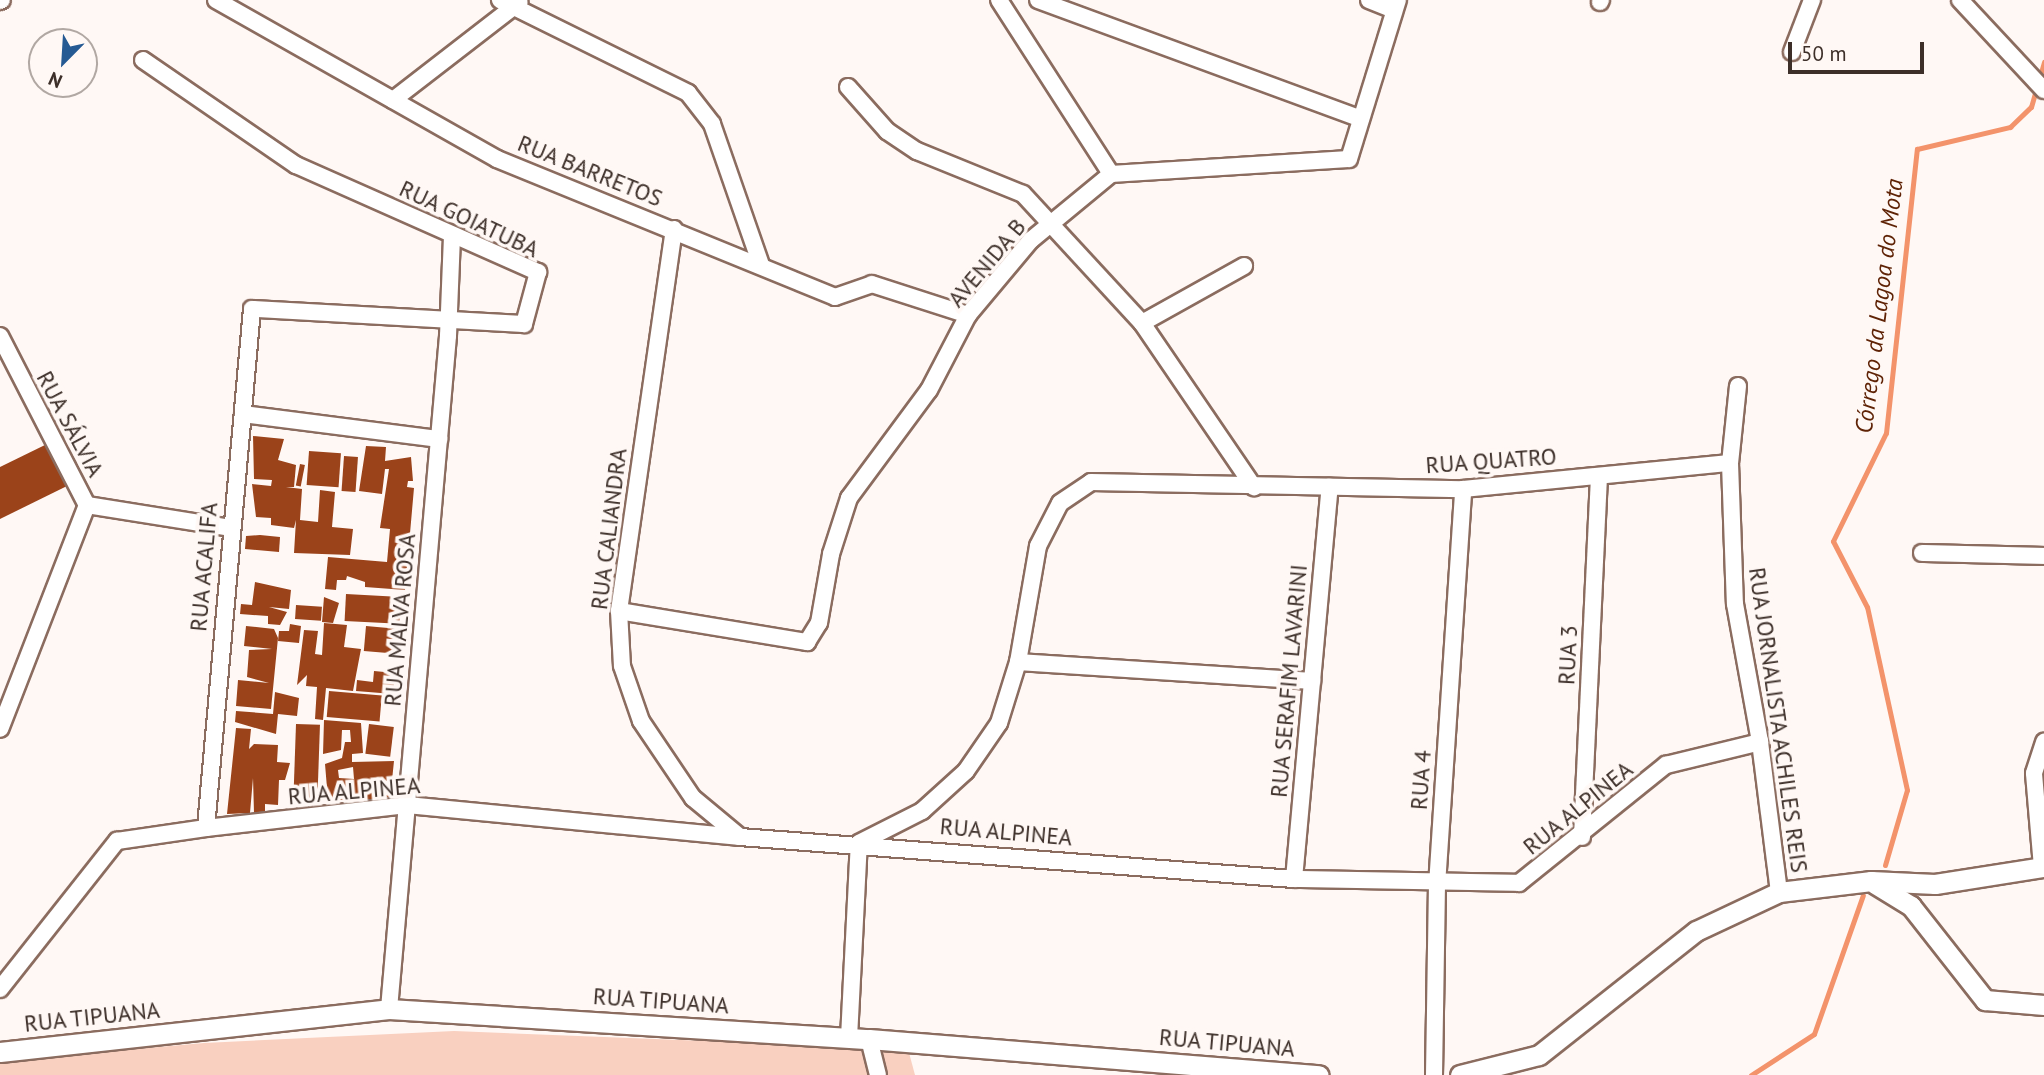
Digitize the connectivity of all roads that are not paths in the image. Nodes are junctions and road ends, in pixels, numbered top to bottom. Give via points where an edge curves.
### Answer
1 (216, 0) edge
2 (999, 0) edge
3 (1038, 0) edge
4 (1369, 0) edge
5 (1812, 0) edge
6 (1960, 0) edge
7 (512, 2) edge
8 (1396, 5) edge
9 (1792, 52) dead end
10 (142, 60) dead end
11 (2039, 84) edge
12 (848, 87) dead end
13 (393, 100) junction
14 (1361, 119) junction
15 (1111, 174) junction
16 (1052, 223) junction
17 (674, 229) junction
18 (452, 235) junction
19 (761, 265) junction
20 (1244, 266) dead end
21 (252, 309) joint
22 (968, 315) junction
23 (449, 323) junction
24 (1142, 323) junction
25 (0, 336) edge
26 (1738, 386) dead end
27 (243, 414) junction
28 (439, 439) junction
29 (1730, 463) junction
30 (1599, 476) junction
31 (1254, 487) junction
32 (1330, 487) junction
33 (1463, 489) junction
34 (87, 505) junction
35 (230, 528) junction
36 (1922, 553) dead end
37 (2044, 556) edge
38 (619, 611) junction
39 (1018, 662) junction
40 (1312, 681) junction
41 (0, 729) edge
42 (2044, 741) edge
43 (1760, 742) junction
44 (407, 804) junction
45 (206, 828) junction
46 (740, 837) junction
47 (1582, 837) junction
48 (859, 844) junction
49 (2043, 867) edge
50 (1294, 878) junction
51 (1871, 881) junction
52 (1437, 885) junction
53 (1779, 892) junction
54 (0, 989) edge
55 (2044, 1005) edge
56 (390, 1009) junction
57 (849, 1038) junction
58 (869, 1039) junction
59 (0, 1052) edge
60 (878, 1075) edge
61 (1309, 1075) edge
62 (1319, 1075) edge
63 (1434, 1075) edge
64 (1460, 1075) edge

1 - 13 street, RUA BARRETOS
2 - 15 street
3 - 14 street
4 - 8 street
5 - 9 street
6 - 11 street
7 - 13 street
7 - 19 street via 688,93 712,124
8 - 14 street
10 - 18 street, RUA GOIATUBA via 296,165
12 - 16 street via 897,138 1023,194
13 - 17 street, RUA BARRETOS via 497,159
14 - 15 street via 1349,159
15 - 16 street, AVENIDA B
16 - 22 street, AVENIDA B
16 - 24 street
17 - 19 street, RUA BARRETOS
17 - 38 street, RUA CALIANDRA
18 - 23 street, RUA MALVA ROSA
18 - 23 street, RUA GOIATUBA via 538,272 524,324
19 - 22 street, RUA BARRETOS via 835,297 872,284
20 - 24 street
21 - 23 street, RUA GOIATUBA
21 - 27 street, RUA ACALIFA
22 - 38 street, AVENIDA B via 929,390 849,498 831,554 819,623 800,644
23 - 28 street, RUA MALVA ROSA
24 - 31 street
25 - 34 street, RUA SÁLVIA
26 - 29 street, RUA JORNALISTA ACHILES REIS
27 - 28 street
27 - 35 street, RUA ACALIFA
28 - 44 street, RUA MALVA ROSA
29 - 30 street, RUA QUATRO
29 - 43 street, RUA JORNALISTA ACHILES REIS via 1735,604
30 - 33 street, RUA QUATRO
30 - 47 street, RUA 3
31 - 32 street, RUA QUATRO
31 - 39 street via 1091,482 1060,503 1038,546
32 - 33 street, RUA QUATRO
32 - 40 street, RUA SERAFIM LAVARINI
33 - 52 street, RUA 4
34 - 35 street
34 - 41 street, RUA SÁLVIA
35 - 45 street, RUA ACALIFA
36 - 37 street
38 - 46 street, RUA CALIANDRA via 622,666 641,721 693,798
39 - 40 street
39 - 48 street via 999,723 966,771 922,811
40 - 50 street, RUA SERAFIM LAVARINI
42 - 49 street via 2035,774
43 - 47 street, RUA ALPINEA via 1666,765
43 - 53 street, RUA JORNALISTA ACHILES REIS
44 - 45 street, RUA ALPINEA
44 - 46 street, RUA ALPINEA
44 - 56 street, RUA MALVA ROSA
45 - 54 street, RUA ALPINEA via 117,841
46 - 48 street, RUA ALPINEA
47 - 52 street, RUA ALPINEA via 1519,883
48 - 50 street, RUA ALPINEA
48 - 57 street
49 - 51 street via 1935,884
50 - 52 street, RUA ALPINEA
51 - 53 street
51 - 55 street via 1911,906 1985,1000
52 - 63 street, RUA 4
53 - 64 street via 1696,931 1539,1055
56 - 57 street, RUA TIPUANA
56 - 59 street, RUA TIPUANA
57 - 58 street, RUA TIPUANA
58 - 60 street
58 - 61 street, RUA TIPUANA
61 - 62 street, RUA TIPUANA

